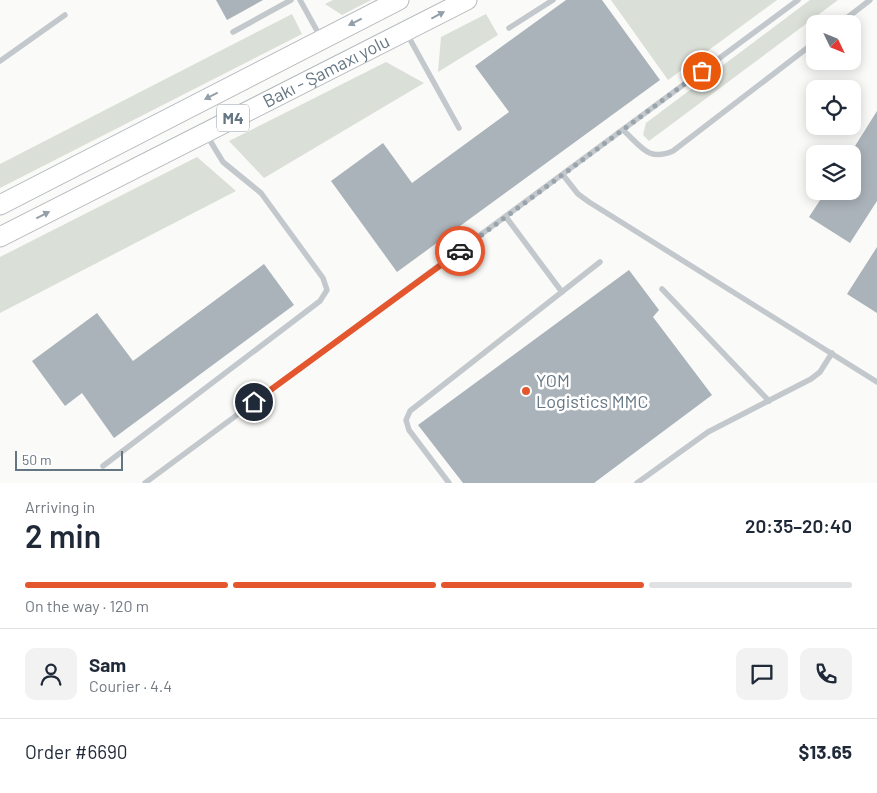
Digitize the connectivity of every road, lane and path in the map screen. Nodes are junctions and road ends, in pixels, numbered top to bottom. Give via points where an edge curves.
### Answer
1 (290, 0) edge
2 (300, 0) edge
3 (399, 0) edge
4 (467, 0) edge
5 (552, 0) edge
6 (798, 0) edge
7 (870, 0) edge
8 (66, 15) dead end
9 (851, 15) edge
10 (509, 28) dead end
11 (233, 32) dead end
12 (406, 32) junction
13 (322, 39) junction
14 (806, 49) edge
15 (0, 61) edge
16 (459, 128) dead end
17 (622, 130) junction
18 (205, 133) junction
19 (563, 175) junction
20 (0, 205) edge
21 (506, 217) junction
22 (0, 237) edge
23 (600, 262) dead end
24 (662, 289) dead end
25 (562, 292) junction
26 (832, 353) junction
27 (877, 382) edge
28 (769, 401) junction
29 (104, 466) dead end
30 (145, 483) edge
31 (449, 483) edge
32 (637, 483) edge

1 - 11 lane
2 - 13 lane
3 -> 13 highway, Bakı - Şamaxı yolu / M4
12 -> 4 highway, Bakı - Şamaxı yolu / M4
5 - 10 lane
6 - 17 lane
7 - 9 lane
8 - 15 lane
12 - 16 lane
12 - 18 highway, Bakı - Şamaxı yolu / M4
13 -> 20 highway, Bakı - Şamaxı yolu / M4
14 - 17 lane via 667,154 652,156
17 - 19 lane
22 -> 18 highway, Bakı - Şamaxı yolu / M4
18 - 29 lane via 223,162 267,201 324,278 327,290 320,301
19 - 21 lane
19 - 26 lane via 589,202
21 - 25 lane
21 - 30 lane
23 - 25 lane
24 - 28 lane
25 - 31 lane via 410,411 406,420 409,430
26 - 27 lane
26 - 28 lane via 820,372 811,379
28 - 32 lane via 708,432

